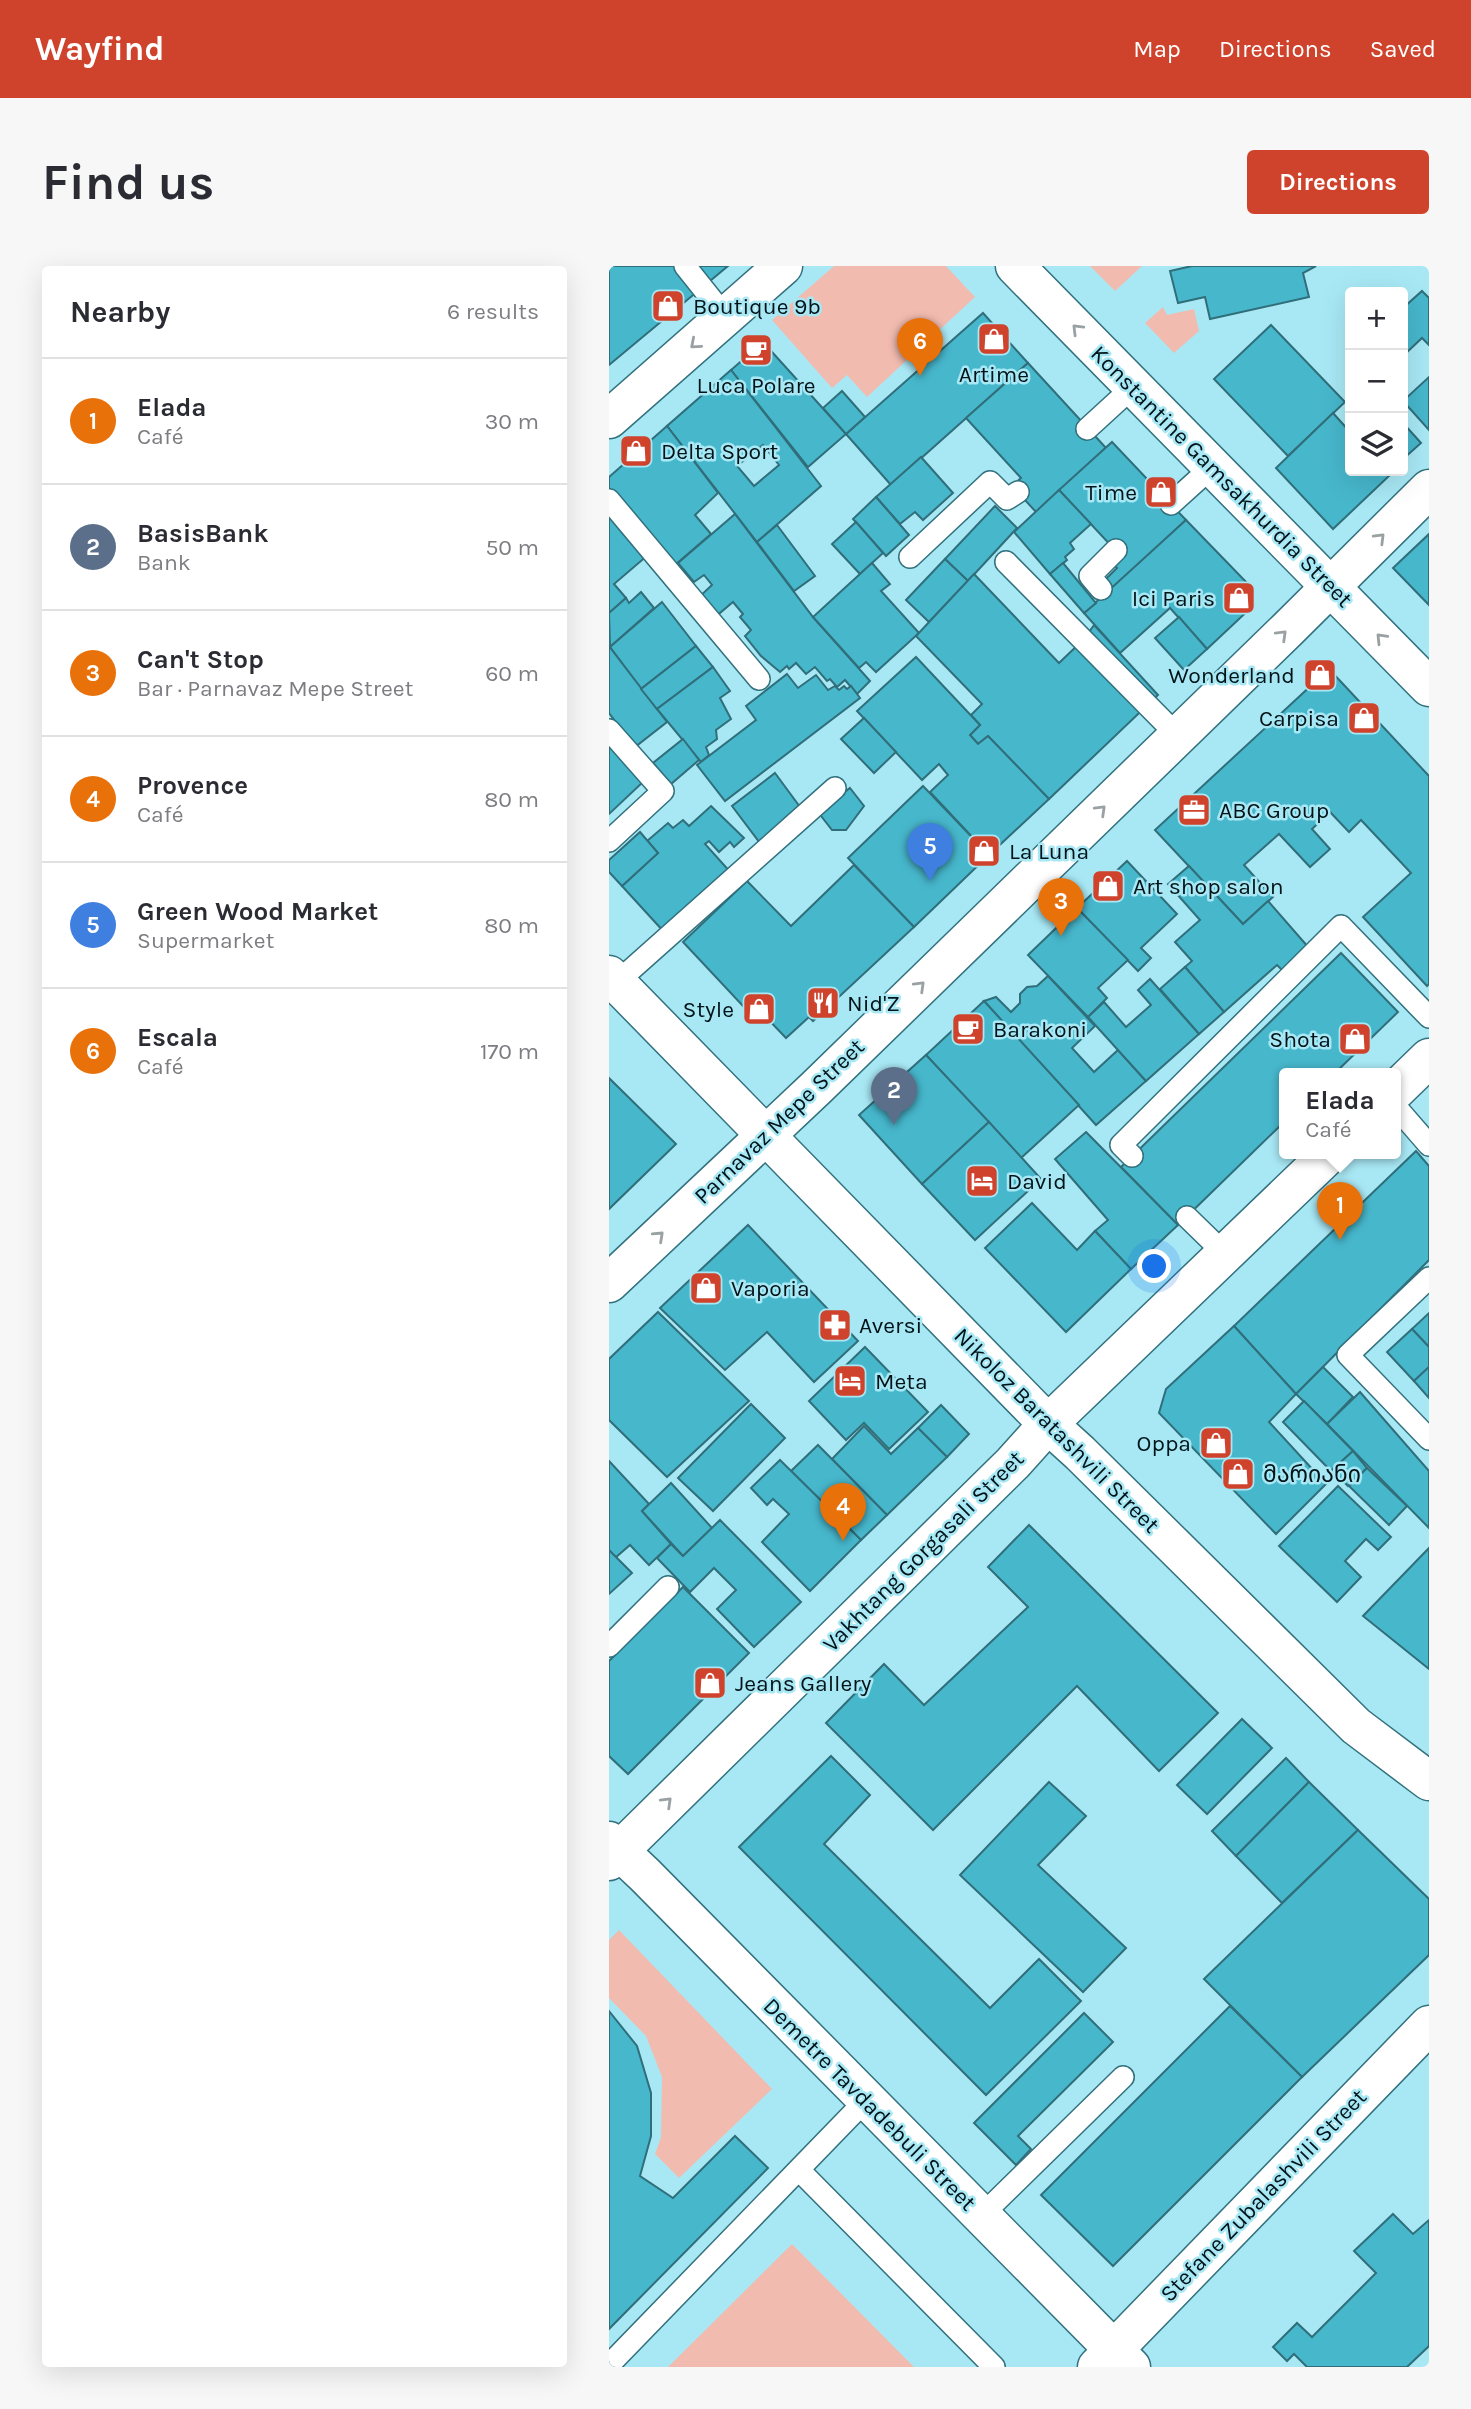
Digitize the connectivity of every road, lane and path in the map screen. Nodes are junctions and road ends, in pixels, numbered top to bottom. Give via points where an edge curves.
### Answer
1 (685, 266) edge
2 (783, 266) edge
3 (1026, 270) edge
4 (725, 316) junction
5 (1134, 386) junction
6 (609, 419) edge
7 (1087, 429) dead end
8 (1213, 466) junction
9 (1429, 489) edge
10 (1017, 492) dead end
11 (609, 500) edge
12 (1171, 504) dead end
13 (1116, 550) dead end
14 (910, 557) dead end
15 (1006, 562) dead end
16 (1332, 586) junction
17 (1101, 589) dead end
18 (759, 679) dead end
19 (1429, 687) edge
20 (609, 730) edge
21 (1177, 735) junction
22 (835, 788) dead end
23 (609, 841) edge
24 (613, 979) edge
25 (1429, 1017) edge
26 (1429, 1058) edge
27 (1401, 1085) edge
28 (1401, 1113) edge
29 (766, 1135) junction
30 (1429, 1145) edge
31 (1132, 1156) dead end
32 (1324, 1159) edge
33 (1187, 1217) dead end
34 (1226, 1254) junction
35 (1429, 1278) edge
36 (609, 1283) edge
37 (1048, 1424) junction
38 (1429, 1439) edge
39 (668, 1587) dead end
40 (609, 1646) edge
41 (1429, 1781) edge
42 (612, 1851) edge
43 (1429, 2025) edge
44 (1123, 2077) dead end
45 (866, 2100) junction
46 (799, 2170) junction
47 (981, 2216) junction
48 (1114, 2361) edge
49 (609, 2365) edge
50 (994, 2367) edge

1 - 4 lane
2 - 4 street
5 -> 3 street, Konstantine Gamsakhurdia Street
4 -> 6 street
5 - 7 lane
5 - 8 street, Konstantine Gamsakhurdia Street
8 - 12 lane
8 - 16 street, Konstantine Gamsakhurdia Street
16 -> 9 street, Parnavaz Mepe Street
10 - 14 lane via 1007,499 990,482
11 - 18 lane
13 - 17 lane via 1090,576
15 - 21 lane
19 -> 16 street, Konstantine Gamsakhurdia Street
21 -> 16 street, Parnavaz Mepe Street
20 - 23 lane via 663,791
29 -> 21 street, Parnavaz Mepe Street
22 - 24 lane
24 - 29 street, Nikoloz Baratashvili Street
25 - 31 lane via 1341,926 1121,1145
26 - 27 street
28 - 30 lane
36 -> 29 street, Parnavaz Mepe Street
29 - 37 street, Nikoloz Baratashvili Street
32 - 34 street, Vakhtang Gorgasali Street
33 - 34 lane
34 - 37 street, Vakhtang Gorgasali Street
35 - 38 lane via 1348,1354
37 - 41 street, Nikoloz Baratashvili Street via 1356,1726
42 -> 37 street, Vakhtang Gorgasali Street
39 - 40 lane
42 - 45 street, Demetre Tavdadebuli Street
43 - 48 street, Stefane Zubalashvili Street
44 - 47 lane
45 - 46 lane
45 - 47 street, Demetre Tavdadebuli Street
46 - 49 lane
46 - 50 lane
47 - 48 street, Demetre Tavdadebuli Street

